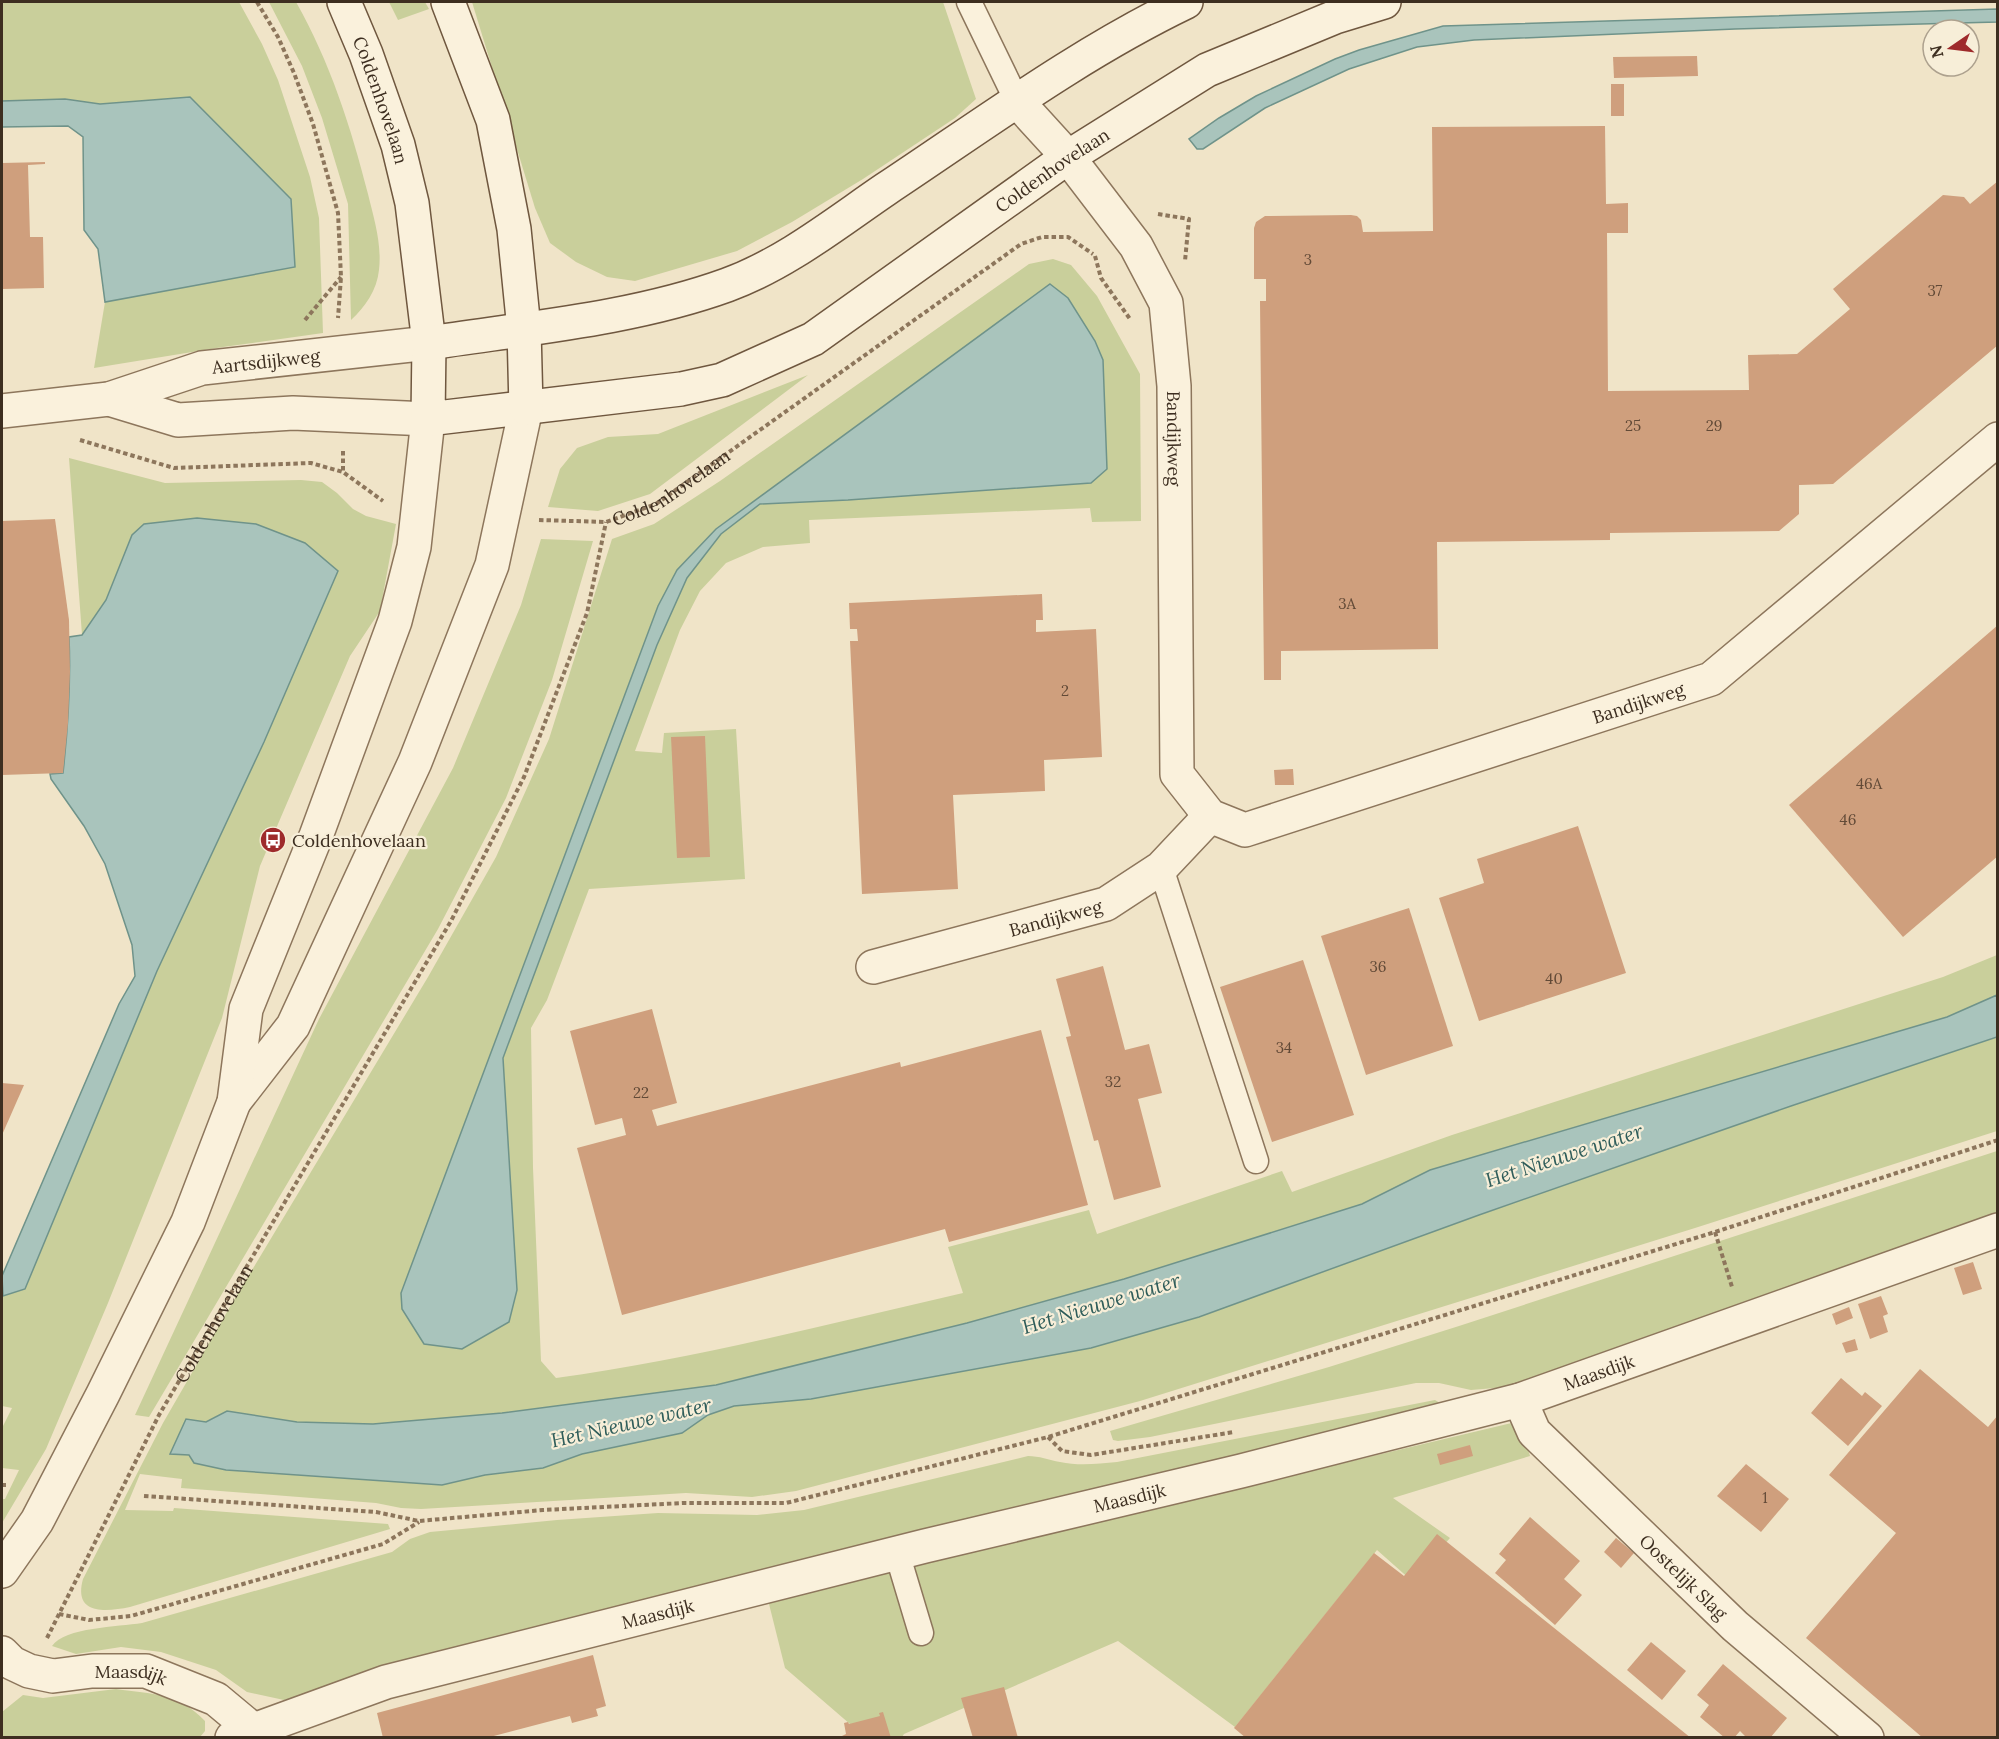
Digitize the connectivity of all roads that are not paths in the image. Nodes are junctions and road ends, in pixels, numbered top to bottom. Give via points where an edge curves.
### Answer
1 (344, 2) edge
2 (448, 2) edge
3 (969, 2) edge
4 (1186, 2) edge
5 (1384, 2) edge
6 (1017, 101) junction
7 (1068, 156) junction
8 (524, 329) junction
9 (429, 344) junction
10 (109, 399) junction
11 (526, 408) junction
12 (2, 411) edge
13 (428, 419) junction
14 (1998, 439) edge
15 (1210, 816) junction
16 (1161, 868) junction
17 (873, 967) dead end
18 (234, 1102) junction
19 (1256, 1161) dead end
20 (1998, 1230) edge
21 (1520, 1400) junction
22 (897, 1553) junction
23 (2, 1570) edge
24 (921, 1633) dead end
25 (2, 1653) edge
26 (253, 1735) edge
27 (1867, 1737) edge

1 - 9 street, Coldenhovelaan via 398,145 412,202
2 - 8 street, Coldenhovelaan via 493,120 514,229
3 - 6 lane
4 - 6 street via 1140,24
5 - 7 street, Coldenhovelaan via 1335,17 1207,70
6 - 7 street, Bandijkweg
6 - 8 street via 788,256 728,285 645,309
7 - 11 street, Coldenhovelaan via 813,339 722,380 681,389
7 - 15 street, Bandijkweg via 1136,246 1166,303 1174,386 1177,774
8 - 9 street
8 - 11 street, Coldenhovelaan
9 - 10 street, Aartsdijkweg via 202,368
9 - 13 street, Coldenhovelaan
10 - 12 street, Aartsdijkweg
10 - 13 street, Aartsdijkweg via 178,420 293,413
11 - 13 street, Coldenhovelaan
11 - 18 street, Coldenhovelaan via 492,565 415,762 293,1026
13 - 18 street, Coldenhovelaan via 414,547 395,621 316,836 246,1009
14 - 15 street, Bandijkweg via 1711,679 1245,830
15 - 16 street, Bandijkweg
16 - 17 street, Bandijkweg via 1106,904
16 - 19 lane
18 - 23 street, Coldenhovelaan via 188,1222 108,1384 37,1521
20 - 21 street, Maasdijk
21 - 22 street, Maasdijk
21 - 27 street, Oostelijk Slag via 1534,1432 1735,1626
22 - 24 lane
22 - 26 street, Maasdijk via 386,1682
25 - 26 street, Maasdijk via 12,1663 53,1676 146,1671 216,1699

